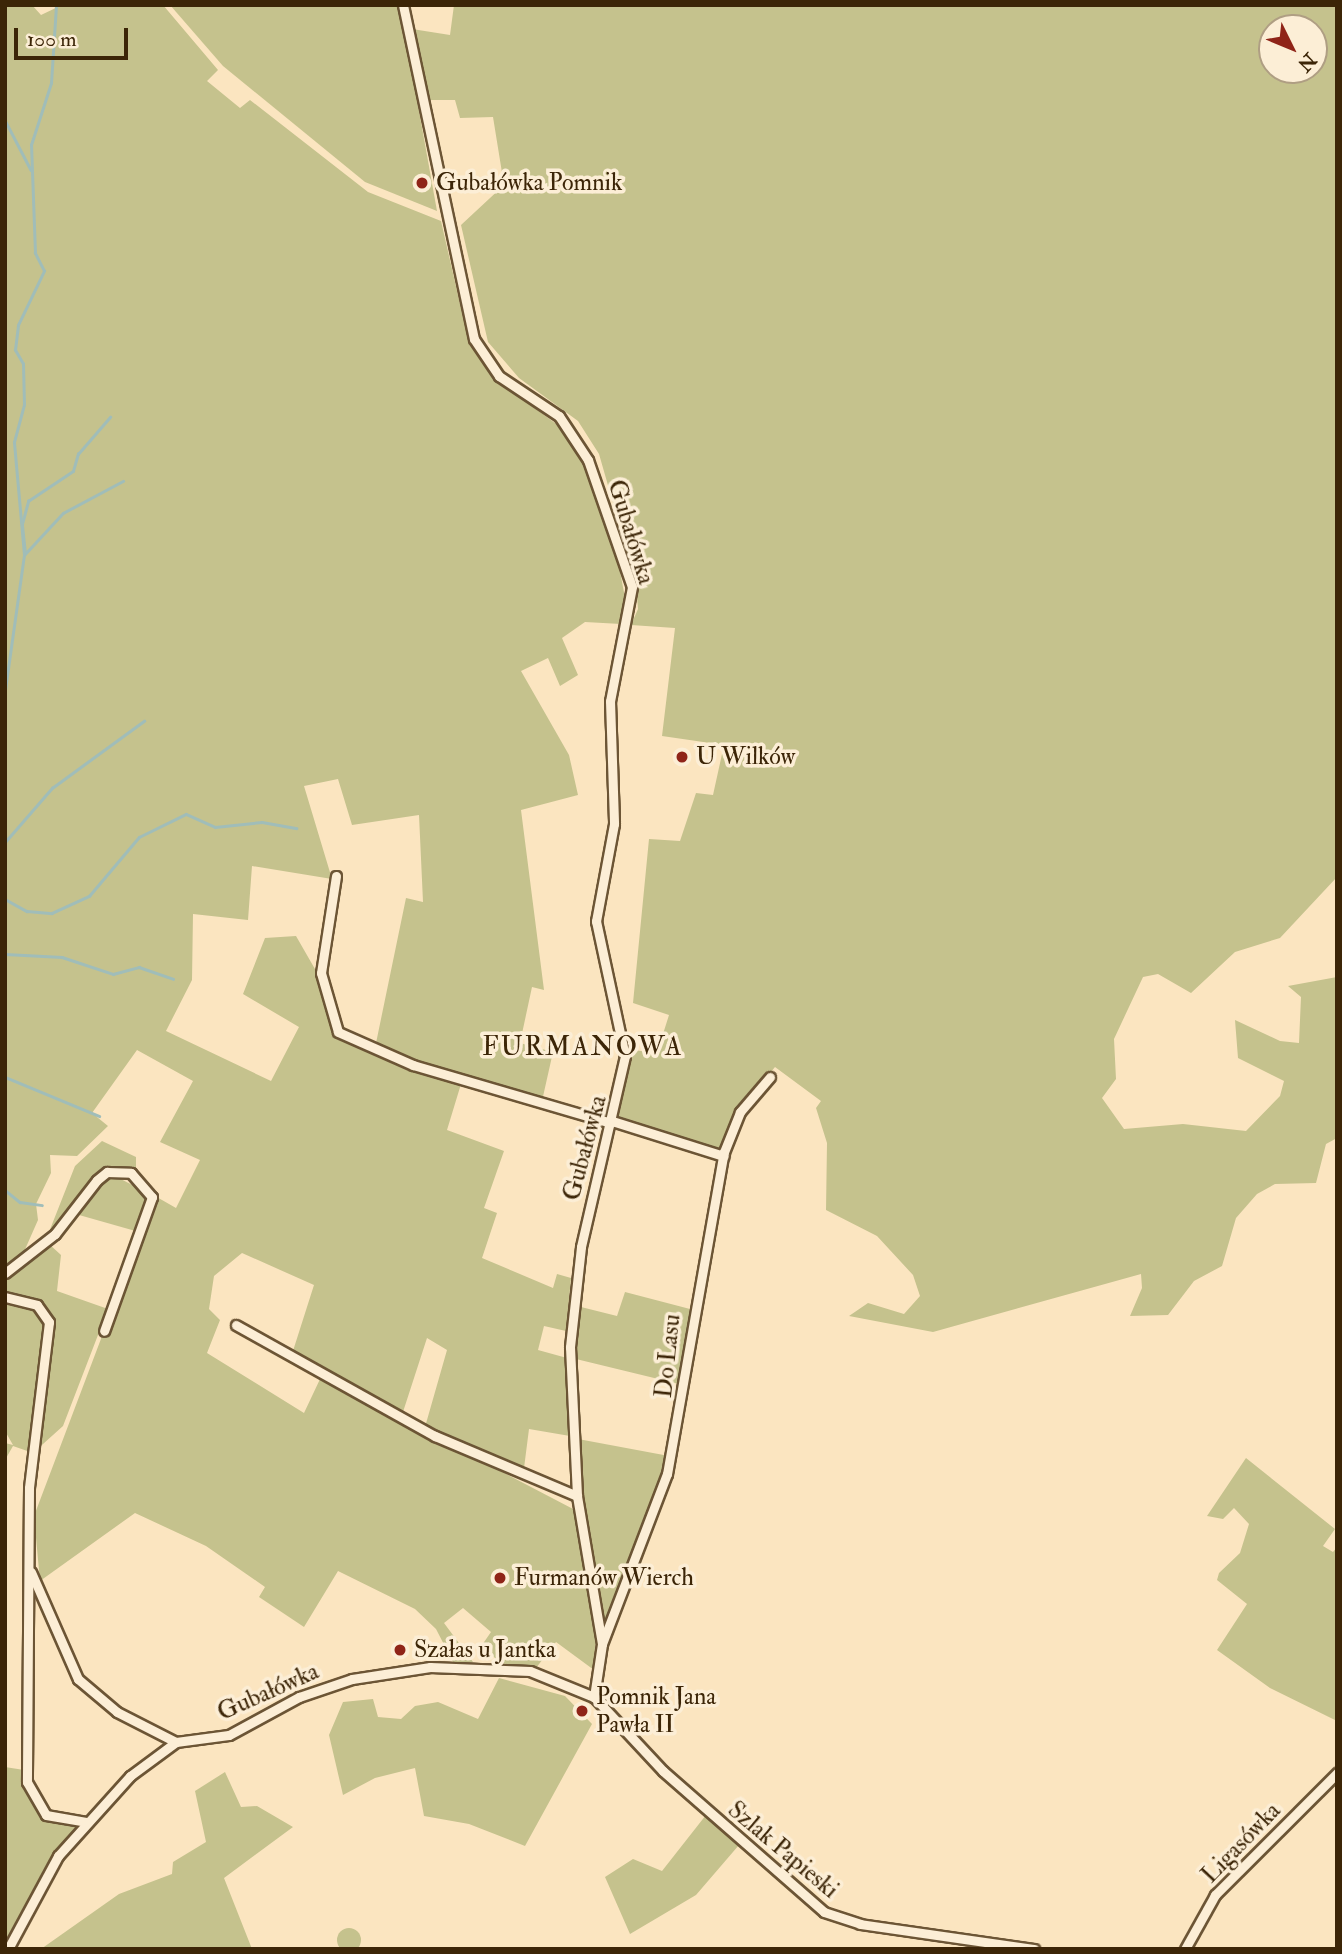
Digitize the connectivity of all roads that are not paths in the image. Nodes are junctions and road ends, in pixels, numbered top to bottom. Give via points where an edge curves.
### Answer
1 (403, 5) edge
2 (336, 876) dead end
3 (770, 1077) dead end
4 (611, 1122) junction
5 (724, 1156) junction
6 (5, 1273) edge
7 (5, 1297) edge
8 (236, 1325) dead end
9 (104, 1331) dead end
10 (577, 1496) junction
11 (31, 1572) junction
12 (602, 1644) junction
13 (594, 1698) junction
14 (176, 1742) junction
15 (1337, 1773) edge
16 (87, 1822) junction
17 (8, 1949) edge
18 (1034, 1949) edge
19 (1185, 1949) edge

1 - 4 street, Gubałówka via 474,339 499,376 559,416 588,460 632,587 610,701 614,824 596,921 625,1056
2 - 4 street via 321,973 338,1032 423,1069
3 - 5 street, Do Lasu via 740,1112
4 - 5 street
4 - 10 street, Gubałówka via 572,1307
5 - 12 street, Do Lasu via 667,1474
6 - 9 street via 55,1234 107,1172 131,1172 148,1186 149,1214
7 - 11 street via 37,1305 49,1322 29,1488
8 - 10 street via 435,1436
10 - 12 street, Gubałówka
11 - 14 street via 78,1679 117,1712
11 - 16 street via 27,1782 46,1815
12 - 13 street, Gubałówka
13 - 14 street, Gubałówka via 515,1668 430,1667 338,1682 229,1735
13 - 18 street, Szlak Papieski via 663,1771 824,1912 860,1924
14 - 16 street via 154,1754
15 - 19 street, Ligasówka via 1215,1895
16 - 17 street via 58,1857

